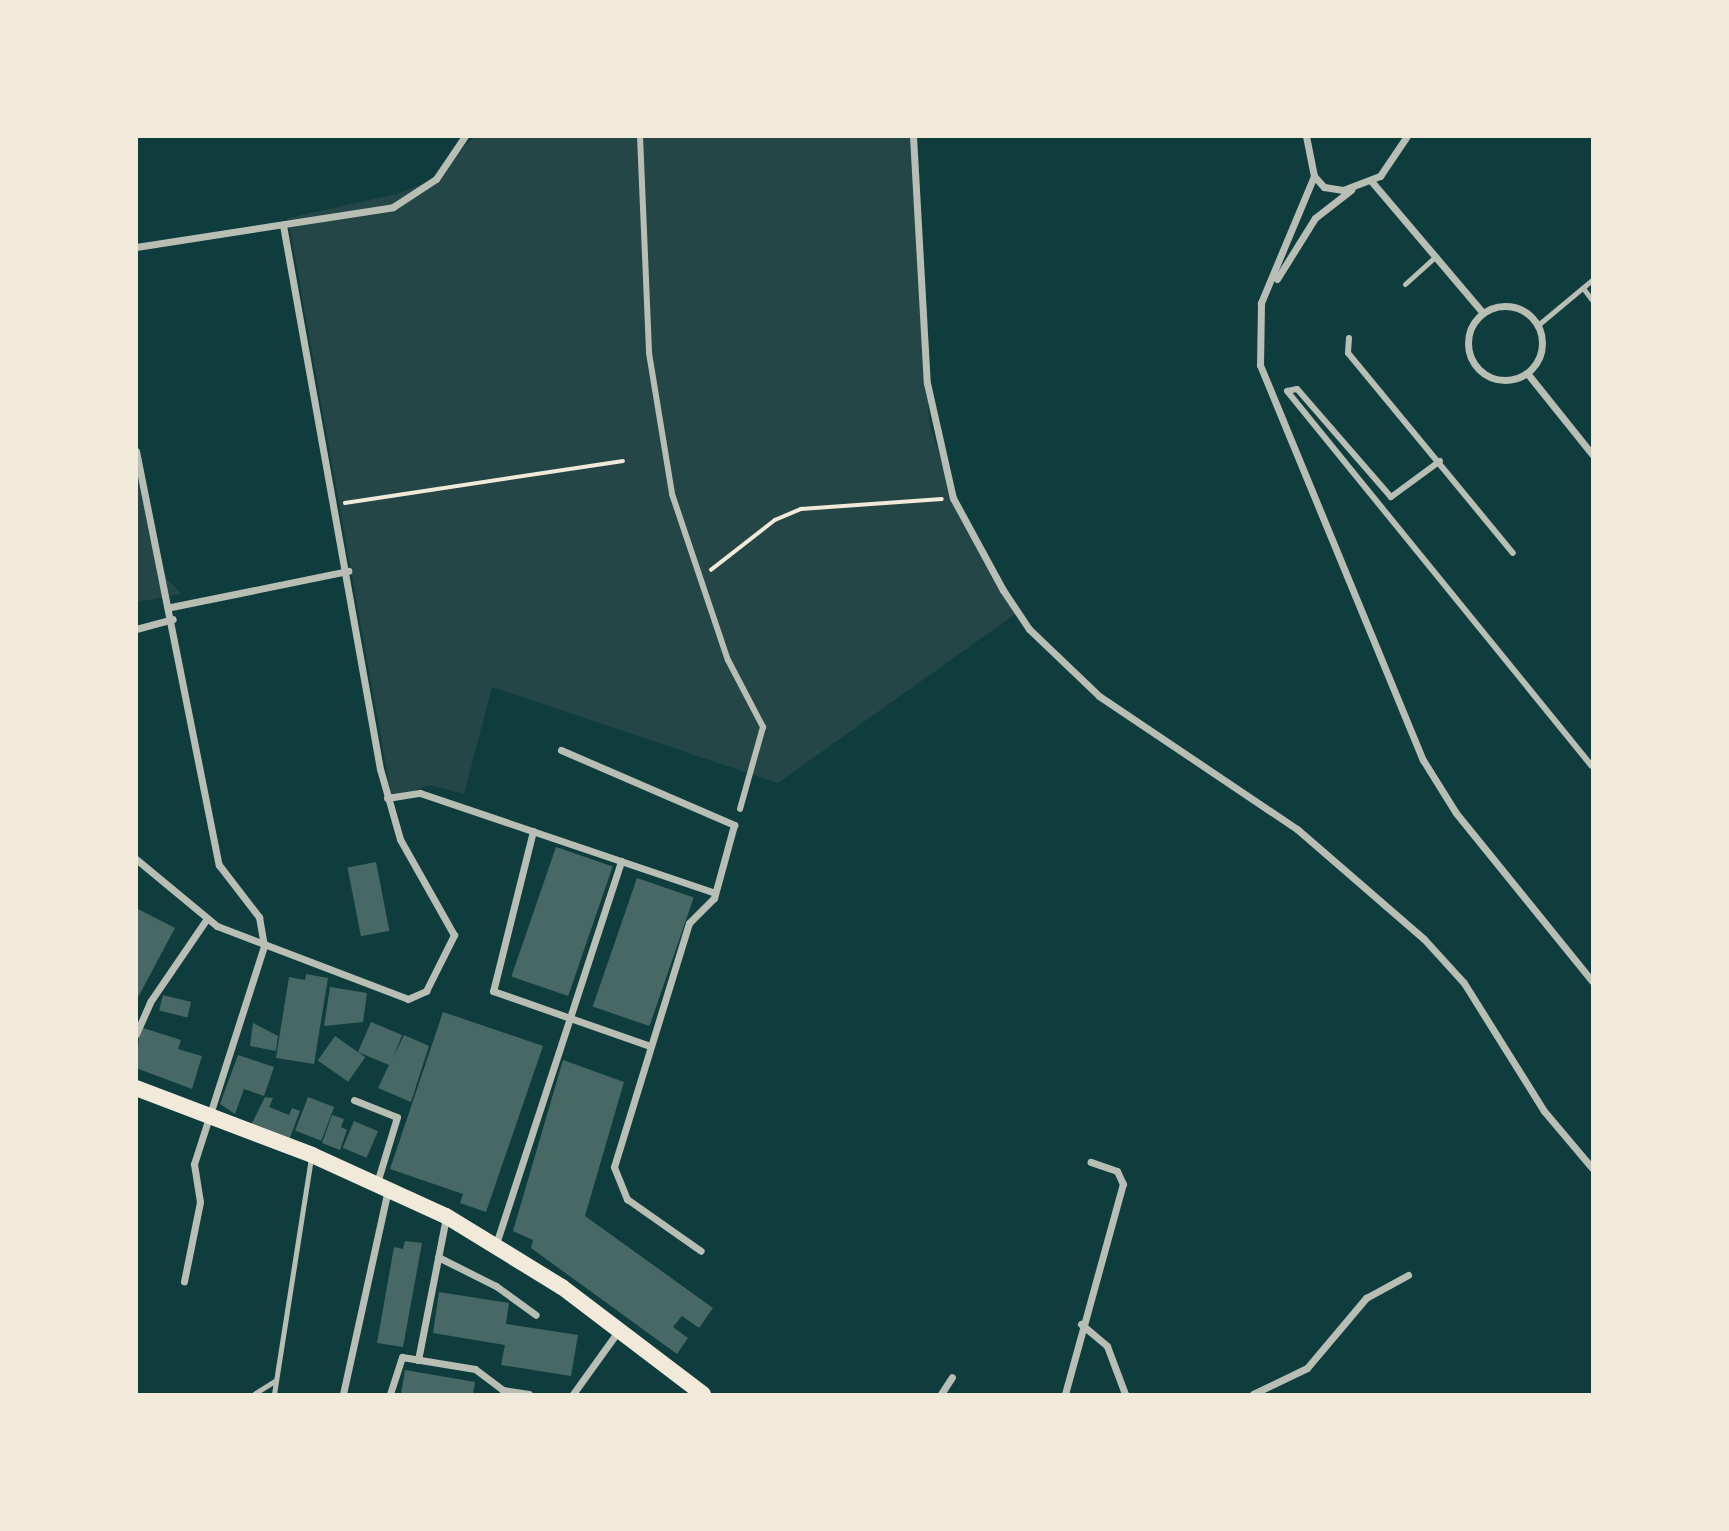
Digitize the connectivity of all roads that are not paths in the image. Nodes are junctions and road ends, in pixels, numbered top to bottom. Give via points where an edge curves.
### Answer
1 (465, 136) edge
2 (640, 136) edge
3 (914, 136) edge
4 (1306, 136) edge
5 (1406, 136) edge
6 (1314, 176) junction
7 (1372, 181) junction
8 (1352, 189) junction
9 (283, 225) junction
10 (136, 247) edge
11 (1436, 257) junction
12 (1592, 280) edge
13 (1405, 284) dead end
14 (1583, 288) junction
15 (1592, 300) edge
16 (1261, 303) junction
17 (1483, 313) junction
18 (1538, 325) junction
19 (1349, 338) dead end
20 (1527, 373) junction
21 (136, 451) edge
22 (1592, 454) edge
23 (1440, 461) junction
24 (1513, 553) dead end
25 (348, 571) junction
26 (171, 607) junction
27 (173, 619) junction
28 (136, 629) edge
29 (561, 750) dead end
30 (1592, 766) edge
31 (387, 798) junction
32 (740, 809) dead end
33 (533, 831) junction
34 (136, 859) edge
35 (621, 861) junction
36 (715, 893) junction
37 (206, 920) junction
38 (264, 946) junction
39 (1592, 981) edge
40 (569, 1021) junction
41 (136, 1034) edge
42 (650, 1045) junction
43 (136, 1088) edge
44 (354, 1100) dead end
45 (206, 1116) junction
46 (312, 1155) junction
47 (1091, 1162) dead end
48 (1592, 1168) edge
49 (382, 1186) junction
50 (446, 1216) junction
51 (496, 1244) junction
52 (701, 1251) dead end
53 (438, 1257) junction
54 (1408, 1275) dead end
55 (184, 1281) dead end
56 (536, 1315) dead end
57 (1081, 1324) junction
58 (619, 1330) junction
59 (418, 1360) junction
60 (952, 1377) dead end
61 (276, 1380) junction
62 (254, 1395) edge
63 (274, 1395) edge
64 (343, 1395) edge
65 (390, 1395) edge
66 (529, 1395) edge
67 (573, 1395) edge
68 (703, 1395) edge
69 (941, 1395) edge
70 (1065, 1395) edge
71 (1125, 1395) edge
72 (1253, 1395) edge

1 - 9 street via 436,180 409,199 377,211
2 - 32 street via 649,353 672,494 728,660 763,727
3 - 48 street via 928,383 953,499 1003,590 1056,657 1099,696 1297,829 1424,939 1464,983 1545,1111
4 - 6 street
5 - 7 street
6 - 8 street via 1324,187
6 - 16 street
7 - 8 street
7 - 11 street
8 - 16 street via 1315,218
9 - 10 street
9 - 25 street
11 - 13 lane
11 - 17 street
12 - 14 lane
14 - 15 lane
14 - 18 lane
16 - 39 street via 1260,365 1408,730 1456,813
17 - 18 street via 1513,307
17 - 20 street via 1470,331 1475,365 1505,380
18 - 20 street via 1540,357
19 - 23 street via 1348,353
20 - 22 street
21 - 26 street
23 - 24 street
23 - 30 street via 1391,497 1297,389 1287,391
25 - 26 street
25 - 31 street
26 - 27 street
27 - 28 street
27 - 38 street via 219,866 259,917
29 - 36 street via 732,821 734,836
31 - 33 street via 420,793
31 - 38 street via 400,839 455,931 426,990 402,997
33 - 35 street
33 - 40 street via 491,985 500,996
34 - 37 street
35 - 36 street
35 - 40 street
36 - 42 street via 689,923
37 - 38 street
37 - 41 street via 149,1002
38 - 45 street
40 - 42 street
40 - 51 street
42 - 52 street via 615,1158 615,1177 628,1199
43 - 45 main road
44 - 49 street via 397,1116
45 - 46 main road
45 - 55 street via 194,1164 200,1202
46 - 49 main road
46 - 61 lane
47 - 57 street via 1117,1171 1123,1184
49 - 50 main road
49 - 64 street
50 - 51 main road
50 - 53 street
51 - 58 main road
53 - 56 street via 496,1286
53 - 59 street
54 - 72 street via 1354,1309 1307,1368
57 - 70 street
57 - 71 street via 1107,1346
58 - 67 street
58 - 68 main road
59 - 65 street via 398,1359
59 - 66 street via 475,1369 503,1390
60 - 69 street
61 - 62 lane
61 - 63 lane

